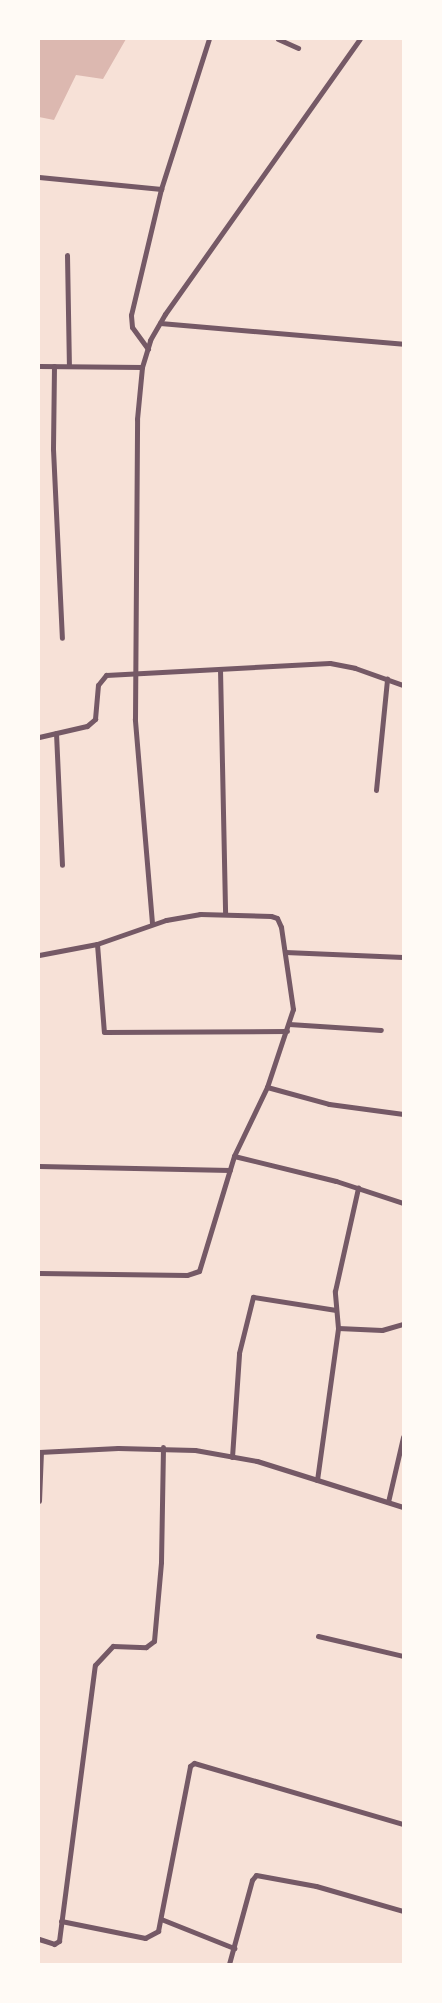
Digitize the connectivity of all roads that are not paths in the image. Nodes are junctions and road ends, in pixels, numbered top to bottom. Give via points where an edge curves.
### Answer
1 (209, 39) edge
2 (278, 39) edge
3 (360, 39) edge
4 (298, 48) dead end
5 (39, 177) edge
6 (161, 189) junction
7 (66, 256) dead end
8 (160, 323) junction
9 (403, 344) edge
10 (148, 349) junction
11 (39, 366) edge
12 (54, 366) junction
13 (69, 366) junction
14 (142, 367) junction
15 (62, 638) dead end
16 (220, 670) junction
17 (135, 674) junction
18 (388, 679) junction
19 (403, 685) edge
20 (56, 733) junction
21 (39, 738) edge
22 (376, 790) dead end
23 (62, 865) dead end
24 (225, 914) junction
25 (152, 923) junction
26 (97, 944) junction
27 (285, 952) junction
28 (39, 955) edge
29 (403, 957) edge
30 (289, 1024) junction
31 (381, 1030) dead end
32 (287, 1031) junction
33 (267, 1088) junction
34 (403, 1114) edge
35 (234, 1156) junction
36 (39, 1166) edge
37 (230, 1170) junction
38 (358, 1188) junction
39 (403, 1203) edge
40 (39, 1273) edge
41 (336, 1310) junction
42 (403, 1324) edge
43 (338, 1328) junction
44 (403, 1437) edge
45 (163, 1447) junction
46 (40, 1452) edge
47 (232, 1456) junction
48 (317, 1480) junction
49 (39, 1500) edge
50 (388, 1502) junction
51 (403, 1507) edge
52 (318, 1636) dead end
53 (403, 1656) edge
54 (403, 1824) edge
55 (403, 1911) edge
56 (161, 1919) junction
57 (61, 1922) junction
58 (39, 1939) edge
59 (234, 1948) junction
60 (229, 1964) edge

1 - 6 street
2 - 4 street
3 - 8 street
5 - 6 street
6 - 10 street via 130,314 132,327
7 - 13 street
8 - 9 street
8 - 10 street
10 - 14 street
11 - 12 street
12 - 13 street
12 - 15 street via 53,458
13 - 14 street
14 - 17 street via 137,419
16 - 17 street
16 - 18 street via 330,663
16 - 24 street
17 - 20 street via 101,678 96,719 87,726
17 - 25 street via 140,798
18 - 19 street
18 - 22 street
20 - 21 street
20 - 23 street
24 - 25 street
24 - 27 street via 277,918
25 - 26 street
26 - 28 street
26 - 32 street via 104,1032
27 - 29 street
27 - 30 street via 293,1000
30 - 31 street
30 - 32 street
32 - 33 street
33 - 34 street via 329,1104
33 - 35 street
35 - 37 street
35 - 38 street
36 - 37 street
37 - 40 street via 202,1266 195,1274
38 - 39 street
38 - 41 street via 334,1291
41 - 43 street
41 - 47 street via 253,1297 239,1353
42 - 43 street via 382,1330
43 - 48 street
44 - 50 street
45 - 46 street
45 - 47 street
45 - 57 street via 161,1562 154,1640 146,1647 113,1646 98,1660 93,1670
46 - 49 street
47 - 48 street
48 - 50 street
50 - 51 street
52 - 53 street
54 - 56 street via 194,1763 190,1766
55 - 59 street via 316,1886 256,1876 252,1880
56 - 57 street via 158,1931 145,1938
56 - 59 street
57 - 58 street via 57,1943
59 - 60 street

